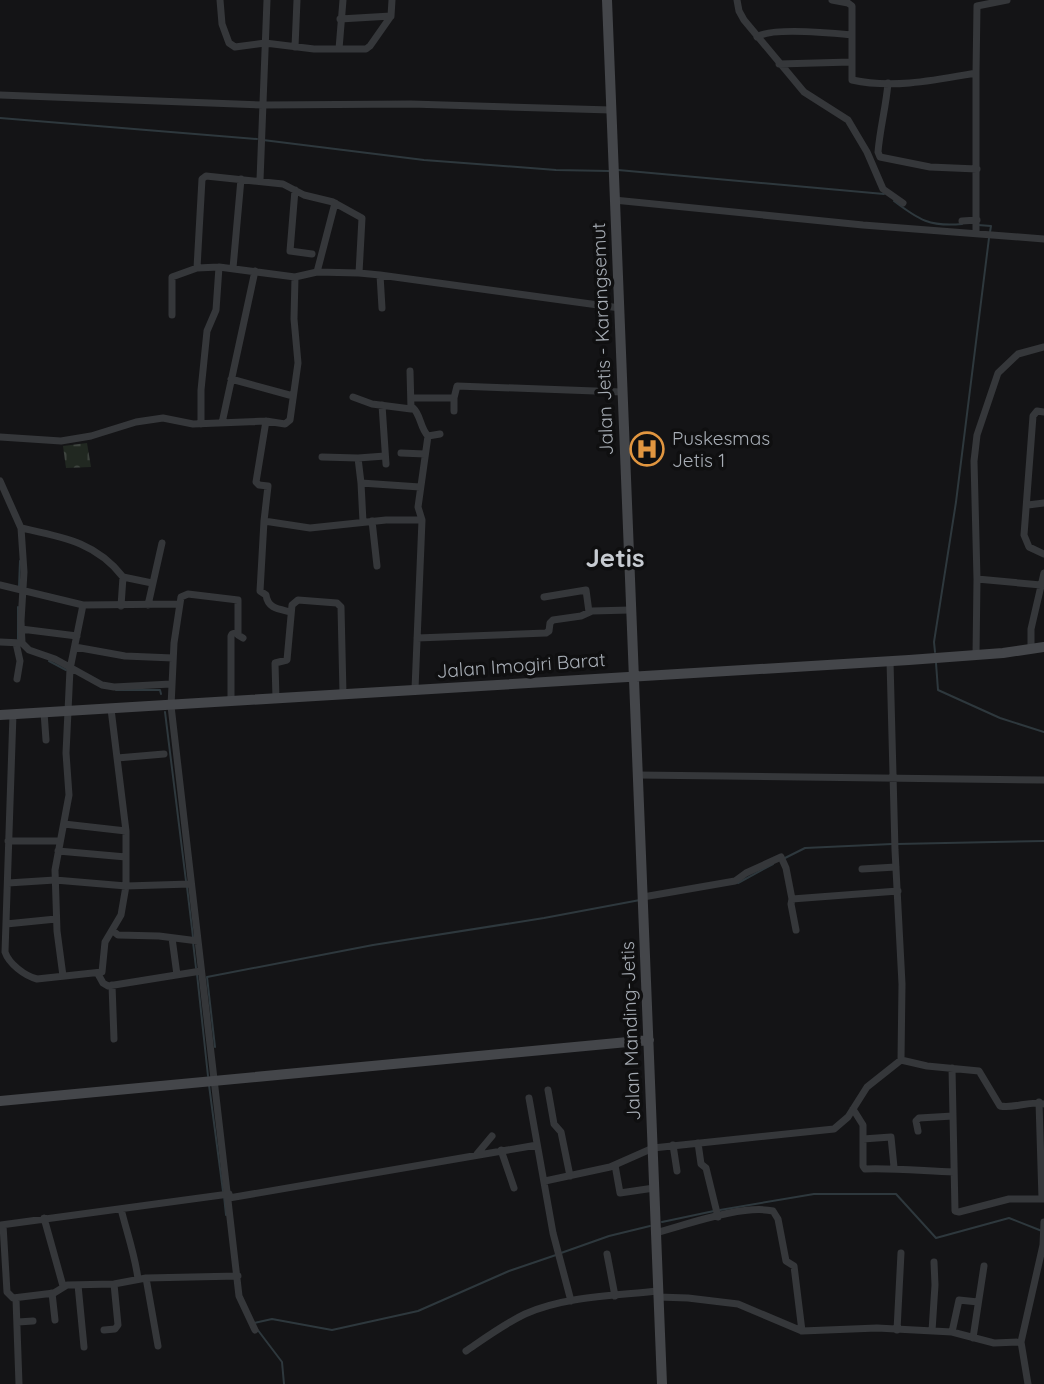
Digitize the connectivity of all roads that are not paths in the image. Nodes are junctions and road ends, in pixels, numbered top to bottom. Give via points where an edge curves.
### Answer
1 (220, 0) edge
2 (267, 0) edge
3 (298, 0) edge
4 (343, 0) edge
5 (392, 0) edge
6 (607, 0) edge
7 (737, 0) edge
8 (832, 0) edge
9 (969, 0) edge
10 (1007, 0) edge
11 (977, 6) junction
12 (391, 16) junction
13 (340, 19) junction
14 (852, 35) junction
15 (757, 37) junction
16 (265, 43) junction
17 (295, 47) junction
18 (338, 49) junction
19 (852, 62) junction
20 (779, 64) junction
21 (976, 73) junction
22 (888, 83) junction
23 (0, 95) edge
24 (263, 105) junction
25 (611, 110) junction
26 (977, 170) junction
27 (241, 179) junction
28 (260, 180) junction
29 (295, 190) junction
30 (614, 200) junction
31 (335, 203) junction
32 (903, 203) dead end
33 (962, 221) dead end
34 (976, 225) junction
35 (1044, 239) edge
36 (312, 254) dead end
37 (219, 267) junction
38 (197, 268) junction
39 (233, 268) junction
40 (255, 271) junction
41 (317, 272) junction
42 (359, 273) junction
43 (380, 275) junction
44 (295, 277) junction
45 (382, 308) dead end
46 (620, 308) junction
47 (172, 315) dead end
48 (1044, 347) edge
49 (410, 371) dead end
50 (231, 379) junction
51 (622, 392) junction
52 (293, 396) junction
53 (354, 397) dead end
54 (412, 398) junction
55 (454, 398) junction
56 (382, 405) junction
57 (412, 408) junction
58 (454, 411) dead end
59 (1044, 412) edge
60 (265, 421) junction
61 (222, 423) junction
62 (201, 424) junction
63 (440, 434) dead end
64 (428, 436) junction
65 (0, 437) edge
66 (425, 454) junction
67 (385, 456) junction
68 (322, 457) dead end
69 (358, 458) junction
70 (0, 481) edge
71 (361, 484) junction
72 (420, 487) junction
73 (1044, 503) edge
74 (1028, 505) junction
75 (422, 520) junction
76 (264, 521) junction
77 (368, 522) junction
78 (21, 527) junction
79 (162, 543) dead end
80 (1044, 554) edge
81 (377, 566) dead end
82 (1044, 573) edge
83 (123, 577) junction
84 (977, 579) junction
85 (152, 583) junction
86 (1041, 585) junction
87 (0, 586) edge
88 (20, 590) junction
89 (544, 597) dead end
90 (179, 604) junction
91 (83, 605) junction
92 (148, 605) junction
93 (121, 606) junction
94 (630, 610) junction
95 (292, 612) junction
96 (589, 612) junction
97 (21, 629) junction
98 (77, 636) junction
99 (417, 638) junction
100 (0, 642) edge
101 (19, 643) junction
102 (1044, 647) edge
103 (75, 648) junction
104 (1031, 649) junction
105 (976, 655) junction
106 (173, 658) junction
107 (890, 661) junction
108 (70, 672) junction
109 (633, 676) junction
110 (17, 679) dead end
111 (171, 684) junction
112 (415, 689) junction
113 (343, 694) junction
114 (276, 699) junction
115 (231, 702) junction
116 (171, 706) junction
117 (111, 709) junction
118 (44, 712) junction
119 (68, 712) junction
120 (13, 714) junction
121 (0, 715) edge
122 (46, 740) dead end
123 (164, 754) dead end
124 (117, 758) junction
125 (638, 775) junction
126 (894, 779) junction
127 (1044, 780) edge
128 (64, 824) junction
129 (4, 830) edge
130 (126, 831) junction
131 (60, 841) junction
132 (5, 845) edge
133 (58, 851) junction
134 (126, 857) junction
135 (896, 867) junction
136 (862, 869) dead end
137 (55, 880) junction
138 (8, 883) junction
139 (186, 885) junction
140 (125, 886) junction
141 (898, 891) junction
142 (643, 899) junction
143 (792, 900) junction
144 (3, 912) edge
145 (56, 919) junction
146 (6, 924) junction
147 (796, 930) dead end
148 (113, 931) junction
149 (172, 938) junction
150 (194, 942) junction
151 (2, 952) edge
152 (197, 971) junction
153 (98, 975) junction
154 (177, 975) junction
155 (63, 976) junction
156 (112, 985) junction
157 (114, 1039) dead end
158 (649, 1040) junction
159 (901, 1060) junction
160 (952, 1068) junction
161 (209, 1080) junction
162 (548, 1090) dead end
163 (529, 1098) dead end
164 (0, 1101) edge
165 (1042, 1103) edge
166 (856, 1112) junction
167 (953, 1116) junction
168 (918, 1131) dead end
169 (492, 1136) dead end
170 (863, 1139) junction
171 (698, 1143) junction
172 (537, 1145) junction
173 (673, 1145) junction
174 (653, 1147) junction
175 (501, 1150) junction
176 (476, 1155) junction
177 (615, 1165) junction
178 (894, 1167) junction
179 (677, 1171) dead end
180 (954, 1172) junction
181 (570, 1176) junction
182 (545, 1181) junction
183 (513, 1188) dead end
184 (653, 1188) junction
185 (226, 1196) junction
186 (1043, 1199) edge
187 (121, 1209) junction
188 (718, 1216) junction
189 (44, 1218) junction
190 (1, 1225) edge
191 (1044, 1225) edge
192 (655, 1231) junction
193 (1043, 1236) edge
194 (901, 1253) dead end
195 (607, 1254) dead end
196 (934, 1262) dead end
197 (984, 1266) dead end
198 (235, 1276) junction
199 (142, 1279) junction
200 (114, 1284) junction
201 (78, 1285) junction
202 (62, 1286) junction
203 (3, 1287) edge
204 (52, 1293) junction
205 (658, 1294) junction
206 (615, 1296) junction
207 (16, 1298) junction
208 (571, 1301) junction
209 (978, 1302) junction
210 (55, 1320) dead end
211 (33, 1321) dead end
212 (19, 1322) junction
213 (897, 1329) junction
214 (104, 1330) dead end
215 (255, 1330) dead end
216 (802, 1331) junction
217 (932, 1331) junction
218 (952, 1332) junction
219 (973, 1338) junction
220 (1021, 1342) junction
221 (158, 1346) dead end
222 (84, 1347) dead end
223 (466, 1351) dead end
224 (19, 1384) edge
225 (662, 1384) edge
226 (1028, 1384) edge

1 - 16 street via 229,43 244,47
2 - 16 street
3 - 17 street
4 - 13 street
5 - 12 street
6 - 25 main road, Jalan Jetis - Karangsemut
7 - 15 street via 741,15
8 - 14 street via 852,6
9 - 11 street
10 - 11 street
11 - 21 street
12 - 13 street
12 - 18 street via 366,49
13 - 18 street
14 - 15 street via 778,32
14 - 19 street
15 - 20 street
16 - 17 street
16 - 24 street
17 - 18 street
19 - 20 street
19 - 22 street via 852,80
20 - 32 street via 804,92 848,120 883,189
21 - 22 street
21 - 26 street
22 - 26 street via 880,122 880,157
23 - 24 street
24 - 25 street
24 - 28 street
25 - 30 main road, Jalan Jetis - Karangsemut
26 - 34 street
27 - 28 street
27 - 38 street via 215,175 202,179
27 - 39 street
28 - 29 street
29 - 31 street
29 - 36 street via 290,251
30 - 34 street via 863,225
30 - 46 main road, Jalan Jetis - Karangsemut
31 - 41 street
31 - 42 street via 362,218
33 - 34 street
34 - 35 street via 989,233
37 - 38 street
37 - 39 street
37 - 62 street via 216,310 207,331
38 - 47 street via 172,277
39 - 40 street
40 - 44 street
40 - 50 street
41 - 42 street
41 - 44 street
42 - 43 street
43 - 45 street
43 - 46 street
44 - 52 street via 299,363
46 - 51 main road, Jalan Jetis - Karangsemut
48 - 84 street via 1018,354 998,373 977,435
49 - 54 street
50 - 52 street
50 - 61 street
51 - 55 street via 458,386
51 - 94 main road, Jalan Jetis - Karangsemut
52 - 60 street via 288,422
53 - 56 street
54 - 55 street
54 - 57 street
55 - 58 street
56 - 57 street
56 - 67 street
57 - 64 street
59 - 74 street via 1032,416
60 - 61 street
60 - 76 street via 256,482 268,486
61 - 62 street
62 - 65 street via 163,418 61,441
63 - 64 street
64 - 66 street
66 - 67 street via 400,451
66 - 72 street
67 - 69 street
68 - 69 street
69 - 71 street
70 - 78 street
71 - 72 street
71 - 77 street
72 - 75 street
73 - 74 street
74 - 80 street via 1026,541
75 - 77 street
75 - 99 street
76 - 77 street via 310,528
76 - 95 street via 260,591 271,607
77 - 81 street
78 - 83 street via 73,540 111,561
78 - 88 street
79 - 85 street
82 - 86 street
83 - 85 street
83 - 93 street
84 - 86 street
84 - 105 street
85 - 92 street
86 - 104 street
87 - 88 street
88 - 91 street
88 - 97 street
89 - 96 street via 584,590
90 - 92 street
90 - 106 street
90 - 115 street via 188,594 238,600 240,635 231,636
91 - 93 street
91 - 98 street
92 - 93 street
94 - 96 street
94 - 109 main road, Jalan Jetis - Karangsemut
95 - 113 street via 295,601 340,604
95 - 114 street via 288,660 275,663
96 - 99 street via 551,621 546,633
97 - 98 street
97 - 101 street
98 - 103 street
99 - 112 street
100 - 101 street
101 - 108 street via 51,657
101 - 110 street
102 - 104 main road, Jalan Imogiri Barat
103 - 106 street
103 - 108 street
104 - 105 main road, Jalan Imogiri Barat
105 - 107 main road, Jalan Imogiri Barat
106 - 111 street
107 - 109 main road, Jalan Imogiri Barat
107 - 126 street
108 - 111 street via 108,686
108 - 119 street
109 - 112 main road, Jalan Imogiri Barat
109 - 125 main road, Jalan Manding-Jetis
111 - 116 street
112 - 113 main road, Jalan Imogiri Barat
113 - 114 main road, Jalan Imogiri Barat
114 - 115 main road, Jalan Imogiri Barat
115 - 116 main road, Jalan Imogiri Barat
116 - 117 main road, Jalan Imogiri Barat
116 - 139 street
117 - 119 main road, Jalan Imogiri Barat
117 - 124 street
118 - 119 main road, Jalan Imogiri Barat
118 - 120 main road, Jalan Imogiri Barat
118 - 122 street
119 - 128 street via 69,795
120 - 121 main road, Jalan Imogiri Barat
120 - 129 street
123 - 124 street
124 - 130 street
125 - 126 street
125 - 142 main road, Jalan Manding-Jetis
126 - 127 street
126 - 135 street
128 - 130 street
128 - 131 street
129 - 132 street
130 - 134 street
131 - 132 street
131 - 133 street
132 - 138 street
133 - 134 street
133 - 137 street
134 - 140 street
135 - 136 street
135 - 141 street
137 - 138 street
137 - 140 street
137 - 145 street
138 - 144 street
139 - 140 street
139 - 150 street
140 - 148 street via 123,908
141 - 143 street
141 - 159 street
142 - 143 street via 734,881 782,857
142 - 158 main road, Jalan Manding-Jetis
143 - 147 street
144 - 146 street
145 - 146 street
145 - 155 street
146 - 151 street
148 - 149 street
148 - 153 street via 106,939 103,971
149 - 150 street
149 - 154 street
150 - 152 street
151 - 155 street via 37,979
152 - 154 street
152 - 161 street
153 - 155 street
153 - 156 street via 104,985
154 - 156 street
156 - 157 street
158 - 161 main road
158 - 174 main road, Jalan Manding-Jetis
159 - 160 street
159 - 166 street via 867,1087
160 - 165 street via 979,1070 1000,1106
160 - 167 street
161 - 164 main road
161 - 185 street
162 - 181 street
163 - 172 street
165 - 186 street
166 - 170 street via 863,1125
166 - 171 street via 831,1130
167 - 168 street via 919,1118
167 - 180 street
169 - 176 street
170 - 178 street via 891,1137
170 - 178 street via 863,1168
171 - 173 street
171 - 188 street
172 - 175 street
172 - 182 street
173 - 174 street
173 - 179 street
174 - 177 street
174 - 184 main road, Jalan Manding-Jetis
175 - 176 street
175 - 183 street
176 - 185 street
177 - 181 street
177 - 184 street via 621,1193
178 - 180 street
180 - 186 street via 956,1212 1009,1199
181 - 182 street
182 - 208 street
184 - 192 main road, Jalan Manding-Jetis
185 - 187 street
185 - 198 street
187 - 189 street
187 - 199 street
188 - 192 street
188 - 216 street via 761,1208 773,1211 786,1261 794,1266
189 - 190 street
189 - 202 street
190 - 203 street
191 - 193 street
192 - 205 main road, Jalan Manding-Jetis
193 - 220 street
194 - 213 street
195 - 206 street
196 - 217 street
197 - 209 street
198 - 199 street
198 - 215 street
199 - 200 street
199 - 221 street
200 - 201 street
200 - 214 street via 118,1325
201 - 202 street
201 - 222 street
202 - 204 street
203 - 207 street
204 - 207 street
204 - 210 street
205 - 206 street
205 - 216 street via 738,1304
205 - 225 main road, Jalan Manding-Jetis
206 - 208 street
207 - 212 street
208 - 223 street via 525,1314
209 - 218 street via 959,1300
209 - 219 street
211 - 212 street
212 - 224 street
213 - 216 street
213 - 217 street
217 - 218 street
218 - 219 street
219 - 220 street
220 - 226 street

